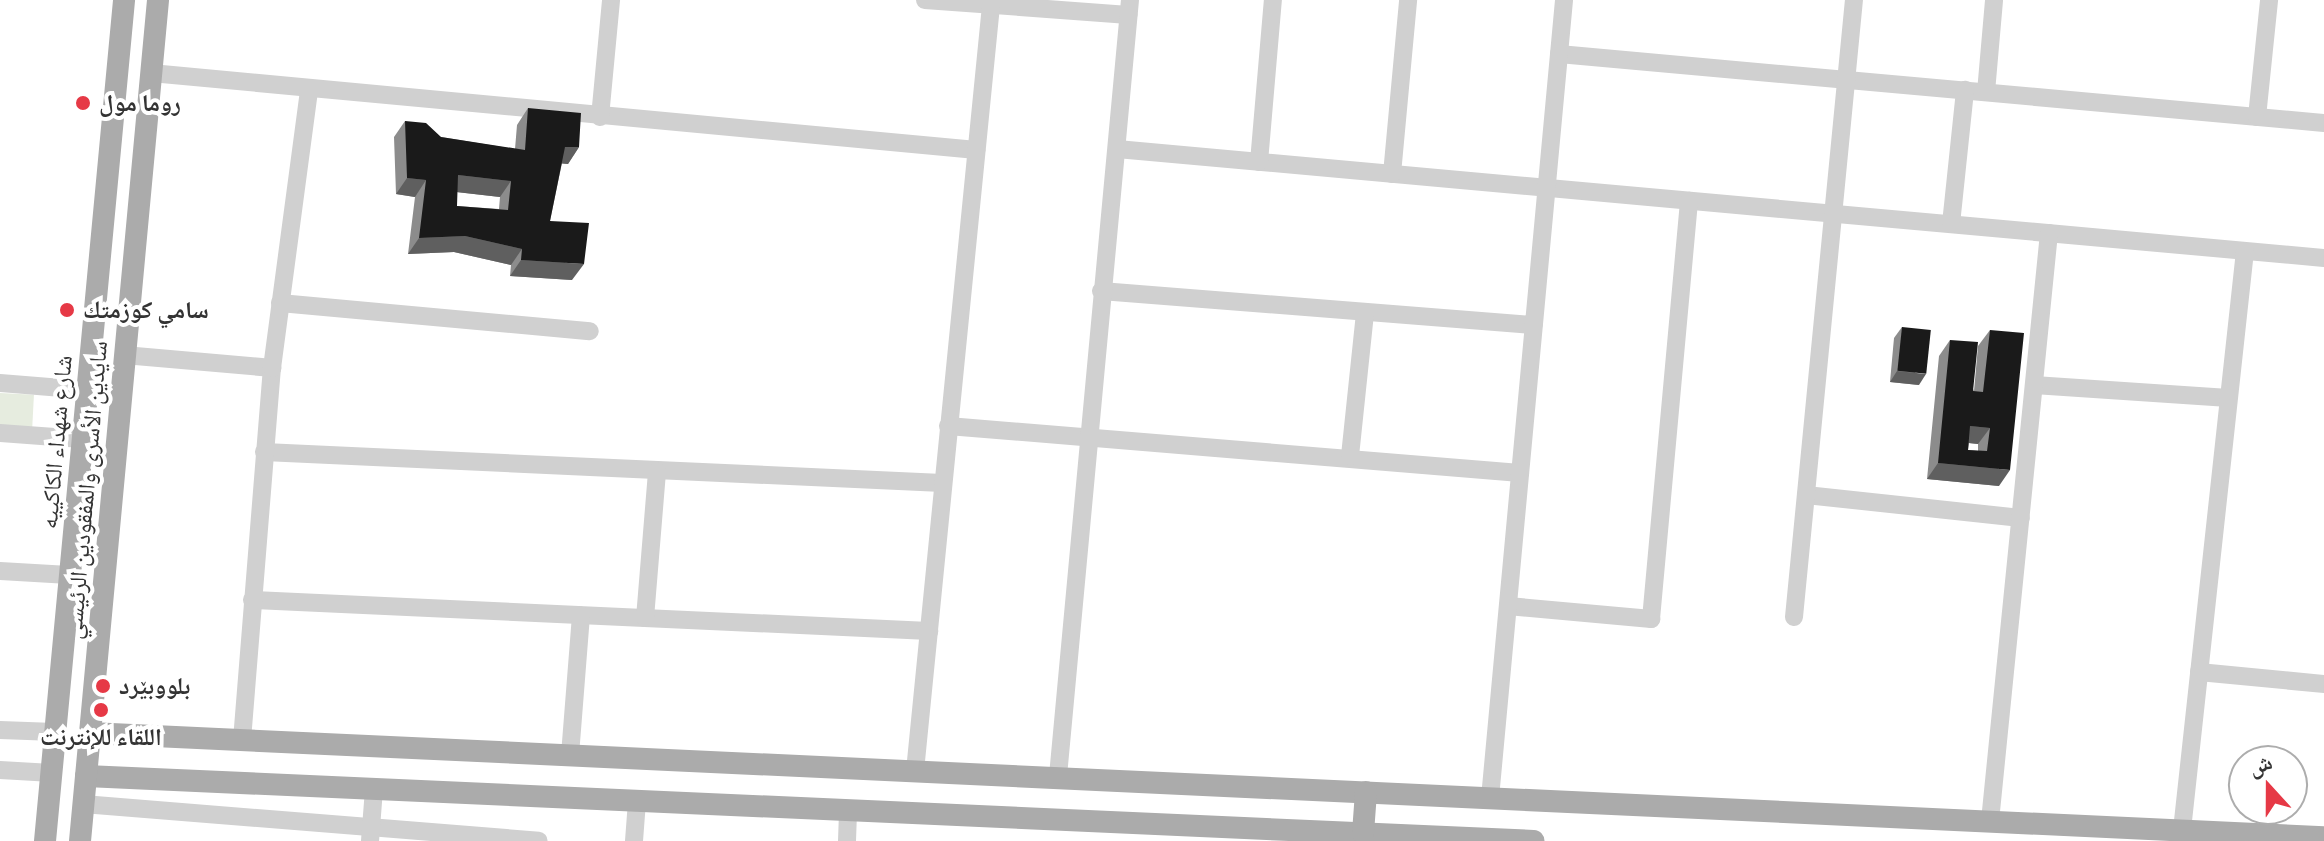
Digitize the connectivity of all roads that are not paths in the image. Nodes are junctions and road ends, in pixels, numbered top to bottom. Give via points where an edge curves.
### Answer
1 (124, 0) edge
2 (158, 0) edge
3 (611, 0) edge
4 (925, 0) edge
5 (1273, 0) edge
6 (1408, 0) edge
7 (1564, 0) edge
8 (1854, 0) edge
9 (1994, 0) edge
10 (2269, 0) edge
11 (991, 6) junction
12 (1129, 8) edge
13 (1559, 54) junction
14 (151, 73) junction
15 (1846, 80) junction
16 (1965, 90) junction
17 (309, 91) junction
18 (1986, 92) junction
19 (600, 117) junction
20 (2257, 117) junction
21 (2324, 123) edge
22 (1117, 149) junction
23 (976, 150) junction
24 (1259, 162) junction
25 (1392, 174) junction
26 (1547, 188) junction
27 (1689, 201) junction
28 (1833, 214) junction
29 (1951, 224) junction
30 (2049, 233) junction
31 (2245, 251) junction
32 (2324, 258) edge
33 (1101, 291) junction
34 (280, 303) junction
35 (1365, 313) junction
36 (1534, 325) junction
37 (590, 331) dead end
38 (124, 355) junction
39 (272, 368) junction
40 (0, 383) edge
41 (2034, 385) junction
42 (87, 390) junction
43 (2229, 398) junction
44 (948, 426) junction
45 (0, 433) edge
46 (1088, 438) junction
47 (82, 439) junction
48 (264, 452) junction
49 (1350, 456) junction
50 (657, 471) junction
51 (1520, 473) junction
52 (942, 483) junction
53 (1806, 495) junction
54 (2021, 518) junction
55 (0, 571) edge
56 (69, 575) junction
57 (252, 600) junction
58 (1508, 606) junction
59 (581, 615) junction
60 (1794, 617) dead end
61 (645, 618) junction
62 (929, 631) junction
63 (2199, 672) junction
64 (2324, 684) edge
65 (0, 730) edge
66 (55, 732) junction
67 (90, 733) junction
68 (242, 740) junction
69 (570, 755) junction
70 (0, 770) edge
71 (915, 771) junction
72 (52, 773) junction
73 (86, 776) junction
74 (1058, 776) junction
75 (374, 789) junction
76 (1366, 792) junction
77 (1490, 798) junction
78 (637, 801) junction
79 (83, 804) junction
80 (848, 810) junction
81 (1990, 821) junction
82 (2182, 830) junction
83 (1363, 833) junction
84 (370, 834) edge
85 (2324, 837) edge
86 (45, 841) edge
87 (80, 841) edge
88 (538, 841) edge
89 (634, 841) edge
90 (847, 841) edge
91 (1534, 841) edge

1 - 42 main road, شارع شهداء الكاكييه
2 - 14 main road, سايدين الأسرى والمفقودين الرئيسي
3 - 19 street
4 - 11 street
5 - 24 street
6 - 25 street
7 - 13 street
8 - 15 street
9 - 18 street
10 - 20 street
11 - 12 street
11 - 23 street
12 - 22 street
13 - 15 street
13 - 26 street
14 - 17 street
14 - 38 main road, سايدين الأسرى والمفقودين الرئيسي
15 - 16 street
15 - 28 street
16 - 18 street
16 - 29 street
17 - 19 street
17 - 34 street
18 - 20 street
19 - 23 street
20 - 21 street
22 - 24 street
22 - 33 street
23 - 44 street
24 - 25 street
25 - 26 street
26 - 27 street
26 - 36 street
27 - 28 street
27 - 58 street via 1651,619
28 - 29 street
28 - 53 street
29 - 30 street
30 - 31 street
30 - 41 street
31 - 32 street
31 - 43 street
33 - 35 street
33 - 46 street
34 - 37 street
34 - 39 street
35 - 36 street
35 - 49 street
36 - 51 street
38 - 39 street
38 - 67 main road, سايدين الأسرى والمفقودين الرئيسي
39 - 48 street
40 - 42 street
41 - 43 street
41 - 54 street
42 - 47 main road, شارع شهداء الكاكييه
43 - 63 street
44 - 46 street
44 - 52 street
45 - 47 street
46 - 49 street
46 - 74 street
47 - 56 main road, شارع شهداء الكاكييه
48 - 50 street
48 - 57 street
49 - 51 street
50 - 52 street
50 - 61 street
51 - 58 street
52 - 62 street
53 - 54 street
53 - 60 street
54 - 81 street
55 - 56 street
56 - 66 main road, شارع شهداء الكاكييه
57 - 59 street
57 - 68 street
58 - 77 street
59 - 61 street
59 - 69 street
61 - 62 street
62 - 71 street
63 - 64 street
63 - 82 street
65 - 66 street
66 - 72 main road, شارع شهداء الكاكييه
67 - 68 main road
67 - 73 main road, سايدين الأسرى والمفقودين الرئيسي
68 - 69 main road
69 - 71 main road
70 - 72 street
71 - 74 main road
72 - 86 main road, شارع شهداء الكاكييه
73 - 75 main road
73 - 79 main road, سايدين الأسرى والمفقودين الرئيسي
74 - 76 main road
75 - 78 main road
75 - 84 street
76 - 77 main road
76 - 83 main road
77 - 81 main road
78 - 80 main road
78 - 89 street
79 - 84 street
79 - 87 main road, سايدين الأسرى والمفقودين الرئيسي
80 - 83 main road
80 - 90 street
81 - 82 main road
82 - 85 main road
83 - 91 main road
84 - 88 street

